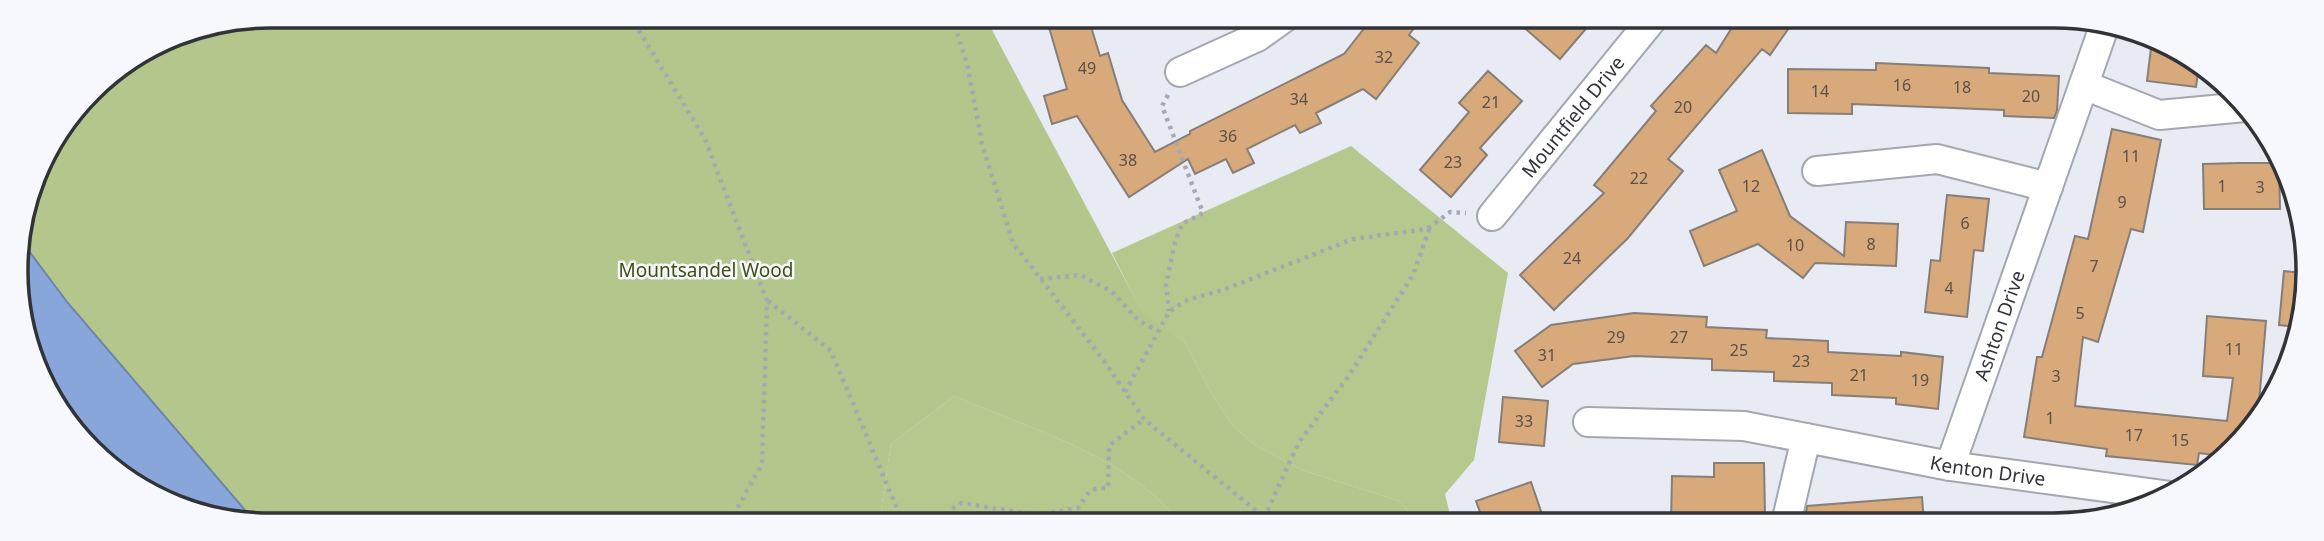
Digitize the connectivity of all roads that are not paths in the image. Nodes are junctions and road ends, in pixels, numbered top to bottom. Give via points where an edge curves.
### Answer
1 (1270, 28) edge
2 (1646, 28) edge
3 (2102, 33) edge
4 (1180, 72) road end
5 (2084, 85) junction
6 (2233, 108) edge
7 (1817, 171) dead end
8 (2048, 187) junction
9 (1492, 216) road end
10 (1588, 422) dead end
11 (1807, 438) junction
12 (1950, 466) junction
13 (2150, 493) edge
14 (1788, 513) edge

1 - 4 street
2 - 9 street, Mountfield Drive
3 - 5 street, Ashton Drive
5 - 6 street via 2159,115
5 - 8 street, Ashton Drive
7 - 8 street via 1937,159
8 - 12 street, Ashton Drive
10 - 11 street, Kenton Drive via 1744,426
11 - 12 street, Kenton Drive
11 - 14 street
12 - 13 street, Kenton Drive

